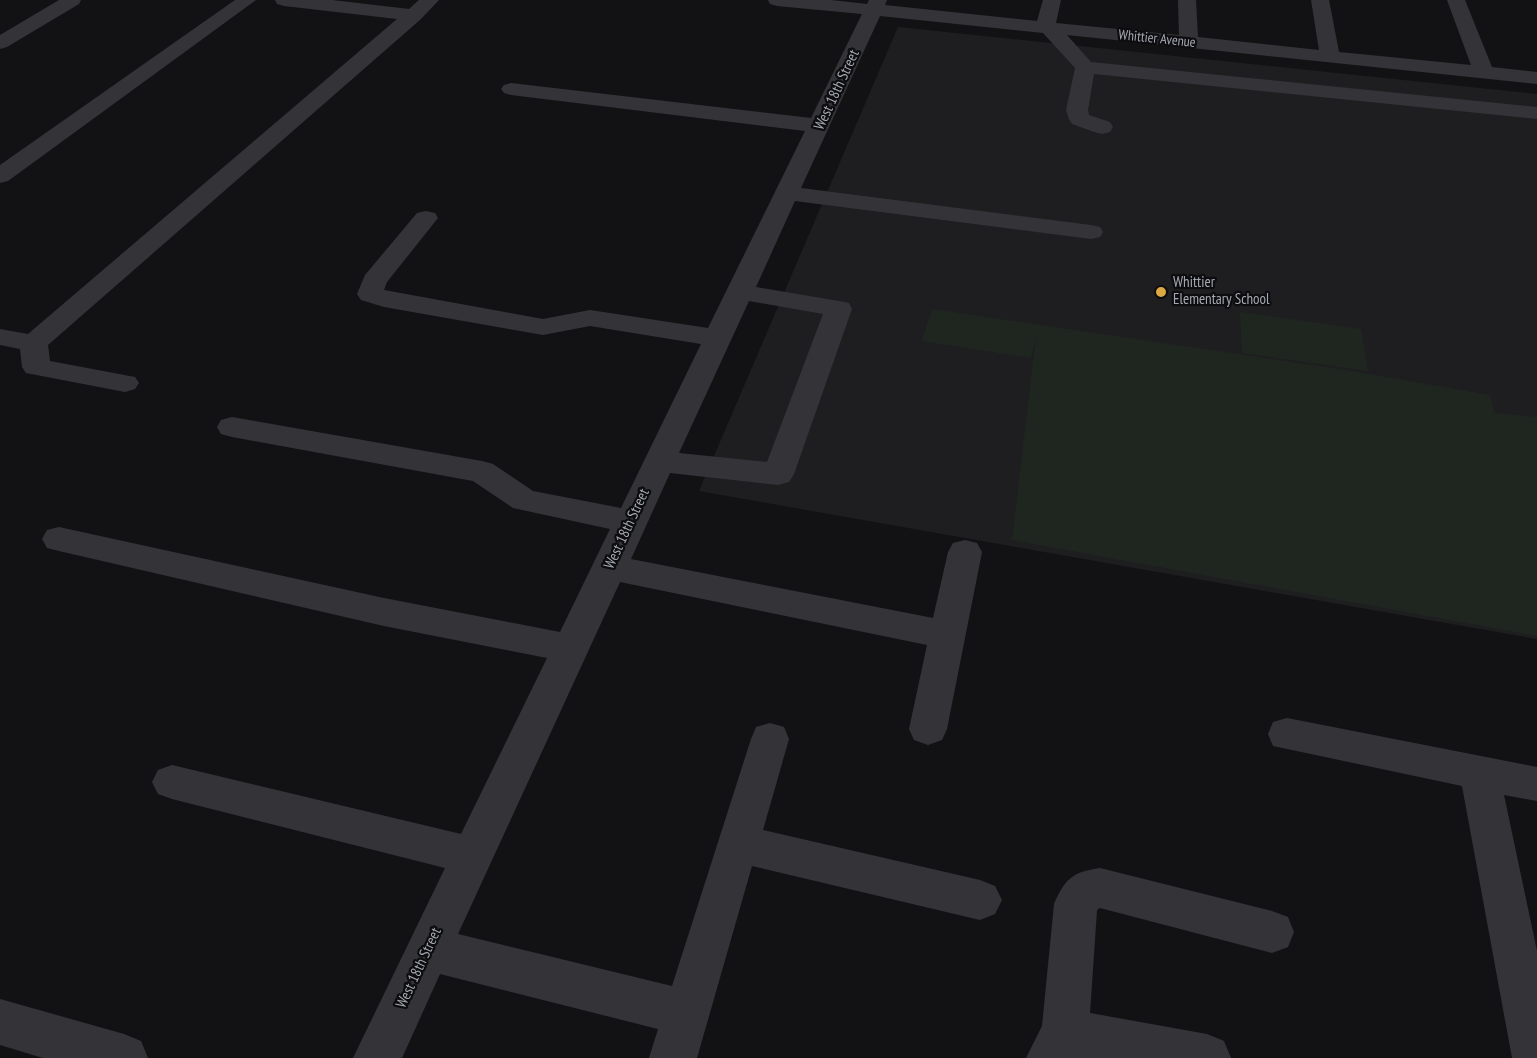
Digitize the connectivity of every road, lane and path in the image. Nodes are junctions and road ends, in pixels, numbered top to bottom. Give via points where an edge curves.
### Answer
1 (72, 0) edge
2 (247, 0) edge
3 (284, 0) edge
4 (777, 0) edge
5 (1052, 0) edge
6 (1187, 0) edge
7 (1320, 0) edge
8 (1456, 0) edge
9 (876, 5) edge
10 (422, 7) edge
11 (1047, 27) junction
12 (0, 43) edge
13 (1189, 43) junction
14 (1330, 57) junction
15 (1085, 67) junction
16 (1484, 72) junction
17 (1537, 78) edge
18 (511, 89) dead end
19 (1537, 113) edge
20 (820, 126) junction
21 (1102, 127) dead end
22 (0, 176) edge
23 (788, 193) junction
24 (426, 218) dead end
25 (1091, 232) dead end
26 (740, 292) junction
27 (0, 337) edge
28 (718, 338) junction
29 (34, 343) junction
30 (125, 383) dead end
31 (232, 427) dead end
32 (659, 461) junction
33 (631, 522) junction
34 (59, 539) dead end
35 (965, 552) dead end
36 (609, 567) junction
37 (948, 635) junction
38 (571, 648) junction
39 (928, 729) dead end
40 (1287, 734) dead end
41 (770, 740) dead end
42 (1479, 772) junction
43 (172, 782) dead end
44 (1537, 784) edge
45 (739, 844) junction
46 (472, 856) junction
47 (980, 900) dead end
48 (1272, 932) dead end
49 (429, 949) junction
50 (687, 1013) junction
51 (0, 1022) edge
52 (1057, 1045) edge
53 (124, 1058) edge
54 (377, 1058) edge
55 (673, 1058) edge
56 (1207, 1058) edge
57 (1536, 1058) edge

1 - 12 street
2 - 22 street
3 - 10 street
4 - 9 street, Whittier Avenue
5 - 11 street
6 - 13 street
7 - 14 street
8 - 16 street
9 - 11 street, Whittier Avenue
9 - 20 street, West 18th Street
10 - 29 street
11 - 13 street, Whittier Avenue
11 - 15 street
13 - 14 street, Whittier Avenue
14 - 16 street, Whittier Avenue
15 - 19 street
15 - 21 street via 1077,110 1080,119
16 - 17 street, Whittier Avenue
18 - 20 street
20 - 23 street, West 18th Street
23 - 25 street
23 - 26 street, West 18th Street
24 - 28 street via 374,281 370,294 543,327 590,318
26 - 28 street, West 18th Street
26 - 32 street via 839,309 778,474
27 - 29 street
28 - 32 street, West 18th Street
29 - 30 street via 36,367
31 - 33 street via 482,472 524,500
32 - 33 street, West 18th Street
33 - 36 street, West 18th Street
34 - 38 street via 372,609
35 - 37 street
36 - 37 street
36 - 38 street, West 18th Street
37 - 39 street
38 - 46 street, West 18th Street
40 - 42 street
41 - 45 street
42 - 44 street
42 - 57 street
43 - 46 street
45 - 47 street
45 - 50 street
46 - 49 street, West 18th Street
48 - 52 street via 1100,888 1086,891 1076,904
49 - 50 street
49 - 54 street, West 18th Street
50 - 55 street
51 - 53 street
52 - 56 street

